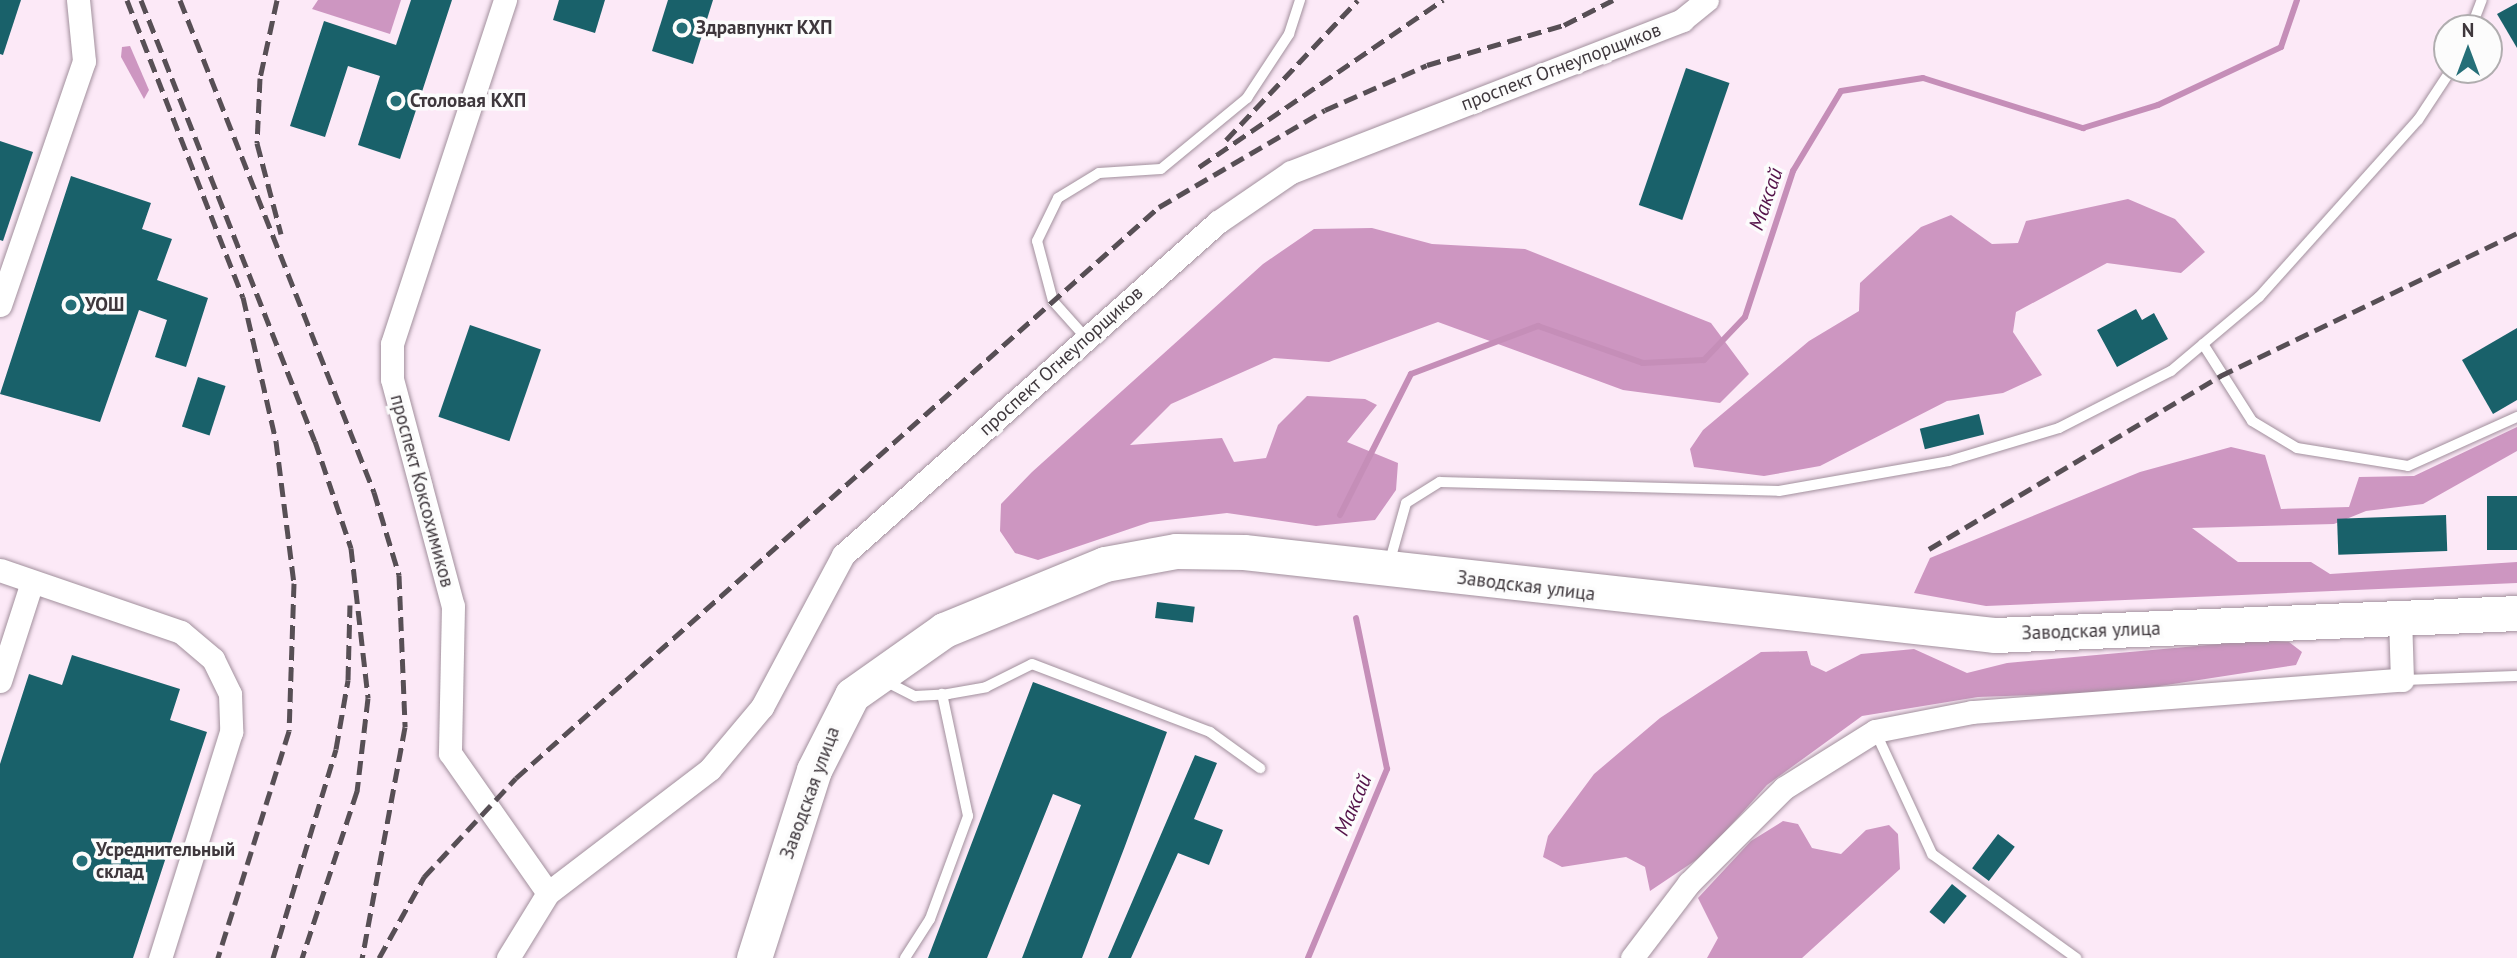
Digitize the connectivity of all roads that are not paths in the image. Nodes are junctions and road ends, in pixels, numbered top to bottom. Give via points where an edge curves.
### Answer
1 (78, 0) edge
2 (505, 0) edge
3 (1300, 0) edge
4 (1707, 0) edge
5 (2442, 84) edge
6 (6, 276) edge
7 (0, 305) edge
8 (1087, 339) junction
9 (2203, 344) junction
10 (2517, 417) edge
11 (0, 570) edge
12 (1387, 570) junction
13 (32, 582) junction
14 (2517, 613) edge
15 (2400, 618) junction
16 (873, 675) junction
17 (2517, 677) edge
18 (2402, 680) junction
19 (0, 681) edge
20 (942, 694) junction
21 (1875, 731) junction
22 (1260, 768) dead end
23 (548, 893) junction
24 (160, 958) edge
25 (508, 958) edge
26 (754, 958) edge
27 (905, 958) edge
28 (1632, 958) edge
29 (2076, 958) edge

1 - 6 street via 84,61
2 - 23 street, проспект Коксохимиков via 392,344 391,379 453,606 450,753
3 - 8 lane via 1289,34 1247,98 1161,169 1099,173 1058,198 1037,241 1053,301
4 - 8 street, проспект Огнеупорщиков via 1682,20 1291,172 1218,222
5 - 9 lane via 2418,120 2347,204 2259,297
6 - 7 street
8 - 23 street, проспект Огнеупорщиков via 843,555 762,707 710,769
9 - 10 lane via 2252,421 2297,448 2408,466
9 - 12 lane via 2171,371 2059,428 1872,475 1779,491 1440,482 1406,503
11 - 13 street
12 - 15 main road, Заводская улица via 1687,606 1995,635
12 - 16 main road, Заводская улица via 1244,552 1176,551 1105,564 944,630
13 - 19 street
13 - 24 street via 181,632 213,659 230,694 231,732
14 - 15 main road, Заводская улица
15 - 18 street
16 - 20 lane via 915,696
16 - 26 main road, Заводская улица via 842,711 814,770
17 - 18 lane
18 - 21 street via 1972,712
20 - 22 lane via 986,687 1032,664 1210,732
20 - 27 lane via 968,816 930,919
21 - 28 street via 1784,788 1689,883
21 - 29 lane via 1932,854
23 - 25 street

